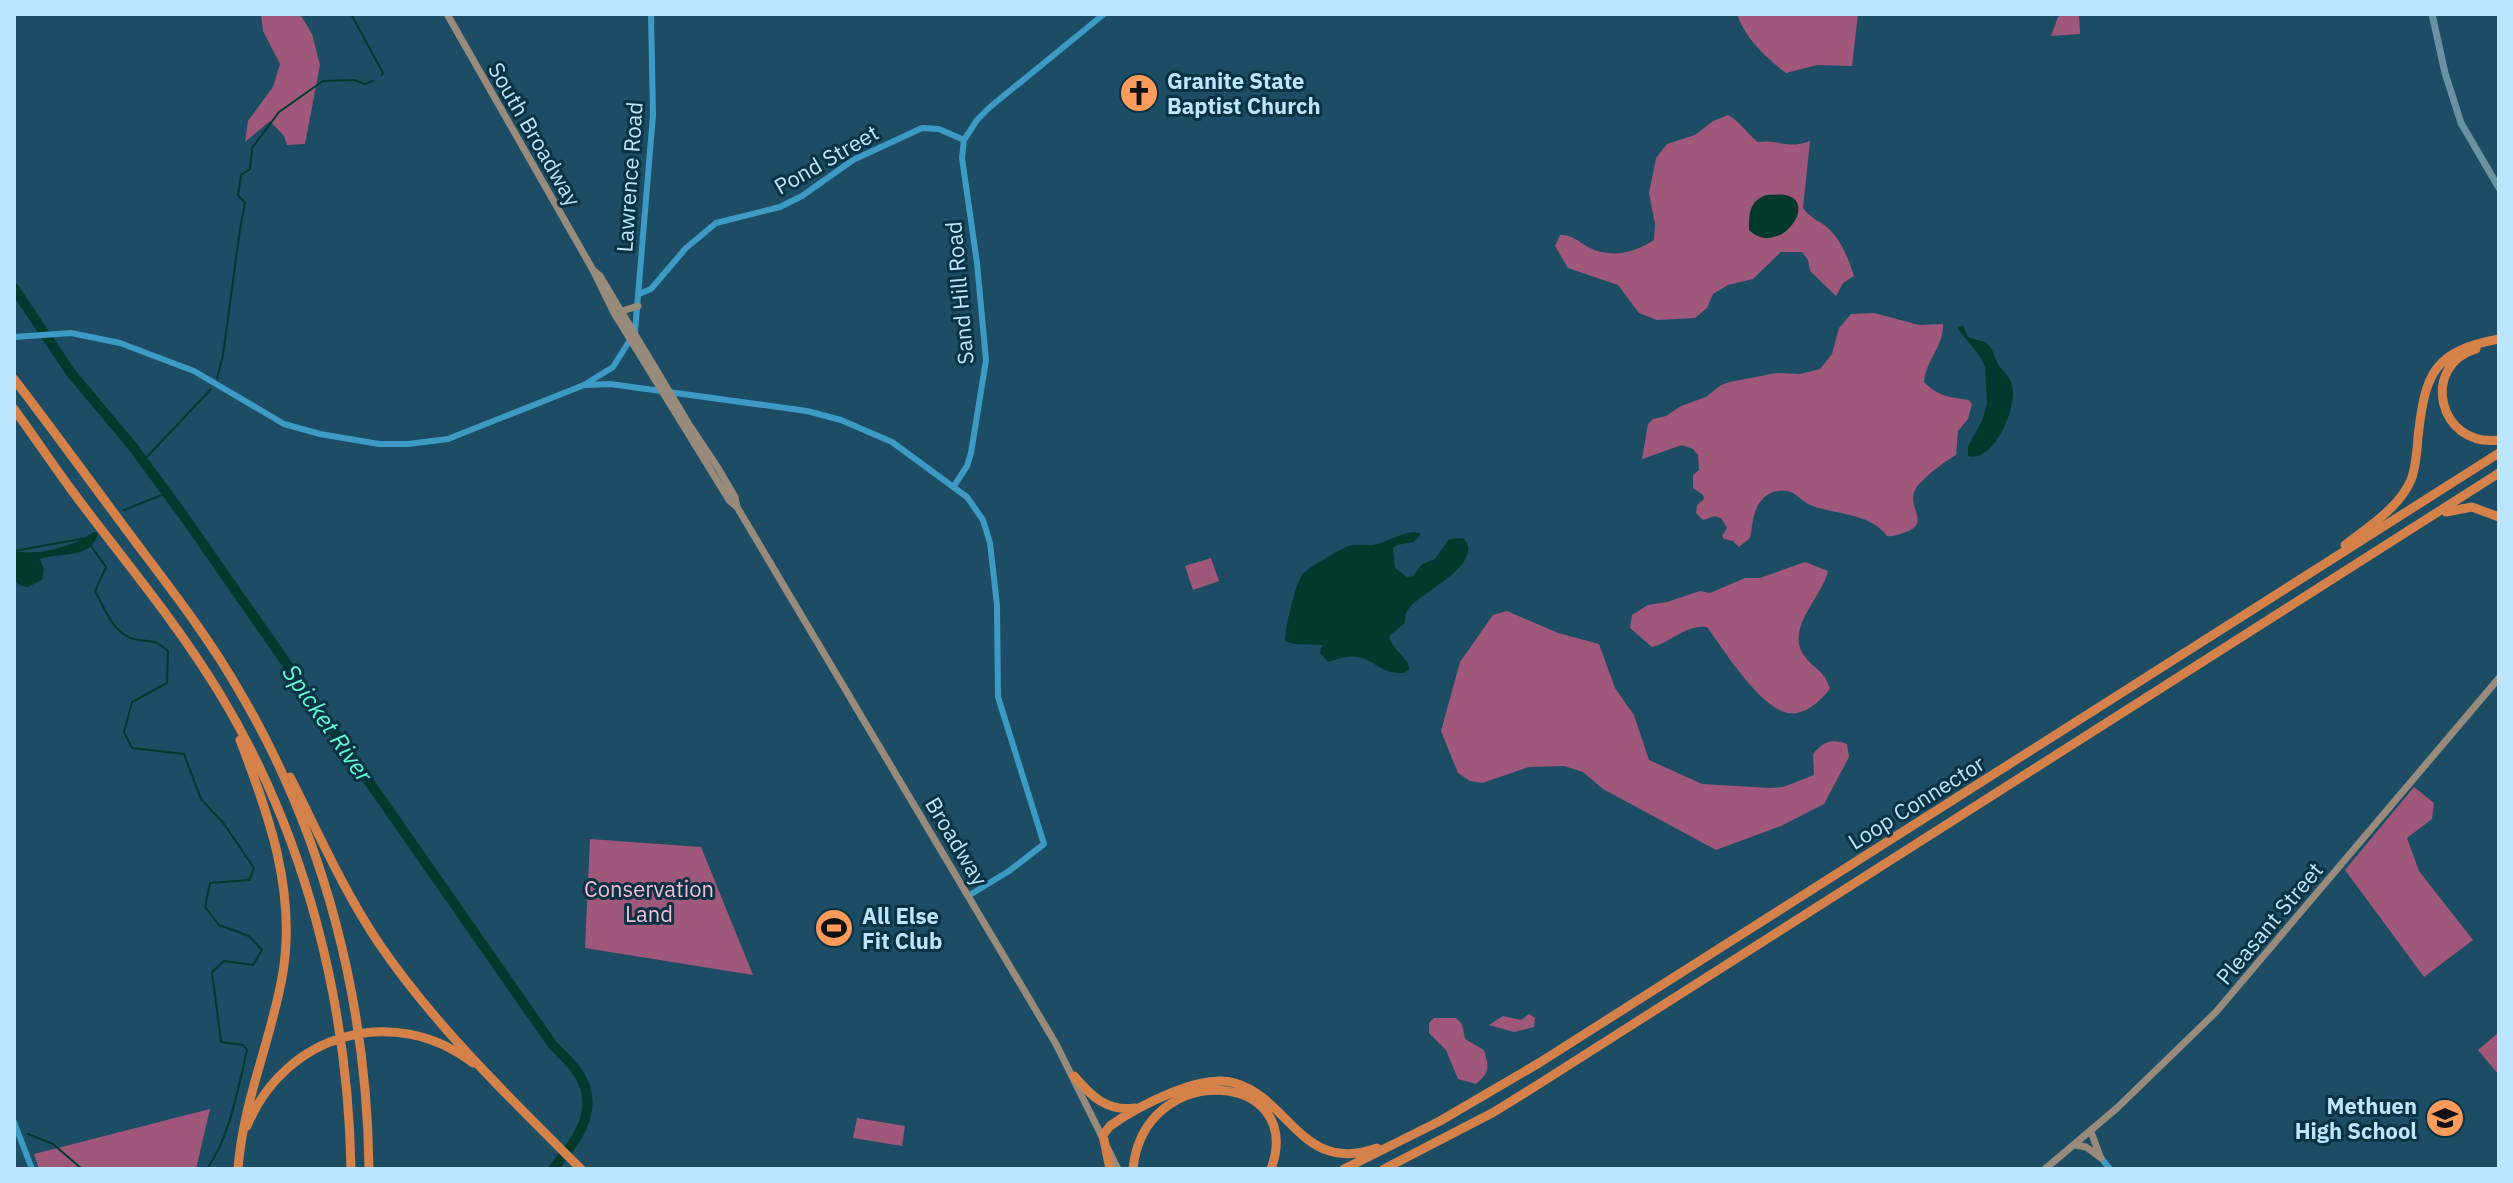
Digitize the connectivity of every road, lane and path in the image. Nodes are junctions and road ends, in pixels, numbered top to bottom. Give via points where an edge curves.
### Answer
1 (447, 14) edge
2 (651, 14) edge
3 (1104, 14) edge
4 (2432, 14) edge
5 (964, 140) junction
6 (2499, 188) edge
7 (593, 270) junction
8 (639, 294) junction
9 (638, 306) junction
10 (622, 311) junction
11 (635, 332) junction
12 (14, 337) edge
13 (630, 341) junction
14 (2499, 341) edge
15 (613, 367) junction
16 (14, 379) edge
17 (584, 385) junction
18 (619, 385) junction
19 (666, 393) junction
20 (14, 409) edge
21 (2499, 440) edge
22 (2499, 453) edge
23 (2499, 473) edge
24 (954, 486) junction
25 (2499, 517) edge
26 (2404, 534) junction
27 (755, 537) joint
28 (2306, 574) junction
29 (2499, 678) edge
30 (242, 695) junction
31 (222, 697) junction
32 (968, 896) junction
33 (1074, 1076) junction
34 (497, 1083) junction
35 (1150, 1104) junction
36 (1440, 1121) junction
37 (14, 1122) edge
38 (2091, 1132) junction
39 (1103, 1135) junction
40 (2076, 1145) junction
41 (240, 1152) junction
42 (2101, 1158) junction
43 (32, 1169) edge
44 (238, 1169) edge
45 (351, 1169) edge
46 (369, 1169) edge
47 (581, 1169) edge
48 (1110, 1169) edge
49 (1118, 1169) edge
50 (1133, 1169) edge
51 (1271, 1169) edge
52 (1344, 1169) edge
53 (1384, 1169) edge
54 (2045, 1169) edge
55 (2110, 1169) edge

1 - 7 main road, South Broadway
2 - 8 street, Lawrence Road via 653,115
3 - 5 street via 990,107
4 - 6 main road via 2461,123
5 - 8 street, Pond Street via 922,128 853,160 780,207 716,223 651,289
5 - 24 street, Sand Hill Road via 962,166 986,360 971,453
7 - 10 main road, South Broadway
7 - 13 main road, South Broadway
8 - 9 street, Lawrence Road
9 - 10 main road
9 - 11 street, Lawrence Road
10 - 11 main road, South Broadway
11 - 13 street, Lawrence Road
11 - 19 main road, South Broadway
12 - 17 street via 88,335 138,349 194,371 284,424 379,444 448,439
13 - 15 street, Lawrence Road
13 - 19 main road, South Broadway
14 - 21 highway via 2462,355 2450,368 2442,391 2455,427 2478,440
14 - 28 highway via 2463,347 2439,366 2424,393 2414,471 2406,489 2383,515
15 - 17 street
15 - 18 street via 612,378
16 - 30 highway via 201,629
17 - 18 street
18 - 19 street
19 - 24 street via 841,420 892,442
19 - 27 main road, South Broadway via 718,468
20 - 31 highway
22 - 28 highway, Loop Connector
23 - 26 highway, Loop Connector
24 - 32 street via 977,509 989,535 997,605 998,697 1044,844
25 - 26 highway via 2463,507
26 - 53 highway, Loop Connector via 1539,1084
27 - 32 main road, Broadway
28 - 36 highway, Loop Connector
29 - 38 main road, Pleasant Street via 2235,991
30 - 34 highway via 381,947
30 - 46 highway via 314,851 343,951 361,1050
31 - 41 highway via 266,809 286,909 283,971
31 - 45 highway via 271,792 313,910 343,1054
32 - 33 main road, Broadway
33 - 35 highway via 1091,1096 1112,1107
33 - 39 main road, Broadway
34 - 41 highway via 460,1054 423,1038 383,1031 347,1036 307,1053 277,1077 252,1113
34 - 47 highway
35 - 36 highway via 1203,1082 1231,1082 1258,1094 1307,1140 1345,1153 1375,1149
35 - 39 highway via 1117,1120
36 - 52 highway, Loop Connector
37 - 43 street
38 - 40 main road, Pleasant Street
38 - 42 main road
39 - 48 highway
39 - 49 main road, Broadway
40 - 42 main road
40 - 54 main road, Pleasant Street
41 - 44 highway
42 - 55 street
50 - 51 highway via 1140,1139 1156,1116 1212,1088 1242,1094 1264,1111 1276,1143

